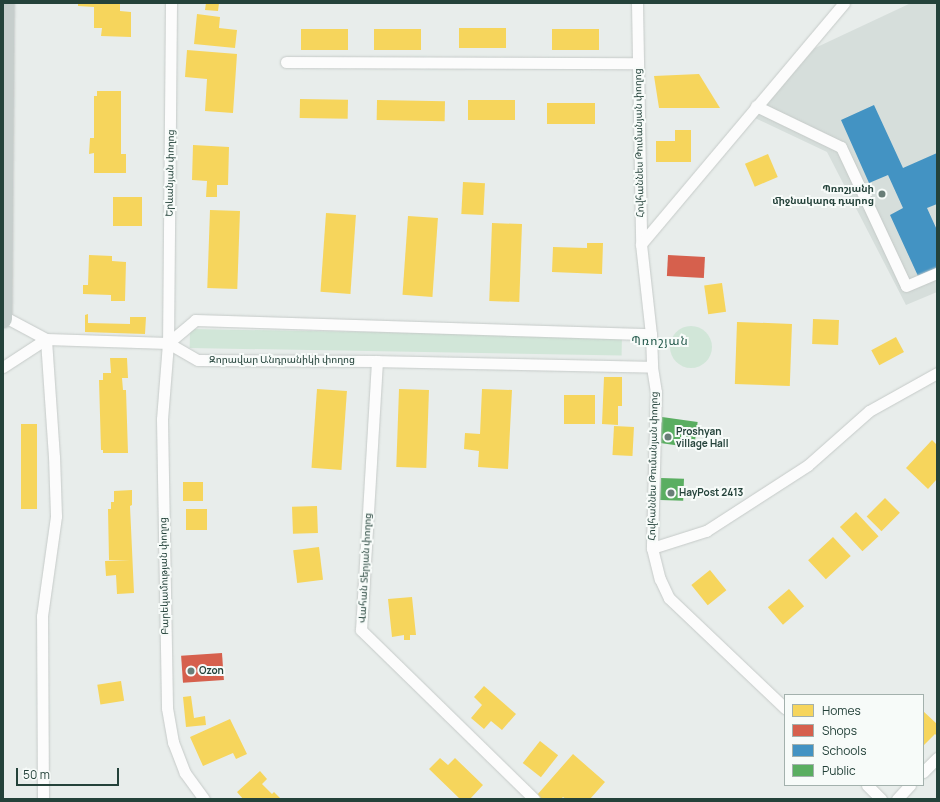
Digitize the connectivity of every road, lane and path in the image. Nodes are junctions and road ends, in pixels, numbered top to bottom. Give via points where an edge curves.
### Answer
1 (5, 3) edge
2 (172, 3) edge
3 (637, 3) edge
4 (844, 3) edge
5 (286, 62) dead end
6 (638, 63) junction
7 (756, 106) junction
8 (641, 244) junction
9 (937, 272) edge
10 (3, 316) edge
11 (3, 319) edge
12 (651, 334) junction
13 (46, 339) junction
14 (168, 344) junction
15 (377, 360) junction
16 (3, 367) edge
17 (652, 367) junction
18 (937, 373) edge
19 (652, 548) junction
20 (784, 707) edge
21 (937, 758) edge
22 (924, 771) edge
23 (868, 786) edge
24 (909, 786) edge
25 (43, 799) edge
26 (204, 799) edge
27 (534, 799) edge
28 (882, 799) edge
29 (896, 799) edge

1 - 10 highway
2 - 14 street, Երևանյան փողոց
3 - 6 street, Հովհաննես Թումանյան փողոց
4 - 7 street
5 - 6 street
6 - 8 street, Հովհաննես Թումանյան փողոց
7 - 8 street
7 - 9 street via 841,148 906,286
8 - 12 street, Հովհաննես Թումանյան փողոց
10 - 11 highway
10 - 13 street
12 - 14 street via 195,320
12 - 17 street, Հովհաննես Թումանյան փողոց
13 - 14 street
13 - 16 street
13 - 25 street via 56,516 42,616
14 - 15 street, Զորավար Անդրանիկի փողոց via 198,360
14 - 26 street, Բարեկամության փողոց via 162,419 167,708 173,742 186,773
15 - 17 street, Զորավար Անդրանիկի փողոց
15 - 27 street, Վահան Տերյան փողոց via 362,630
17 - 19 street, Հովհաննես Թումանյան փողոց via 656,392
18 - 19 street via 869,411 808,465 706,531
19 - 20 street, Հովհաննես Թումանյան փողոց via 660,579 669,598
21 - 22 street
23 - 28 street
24 - 29 street

